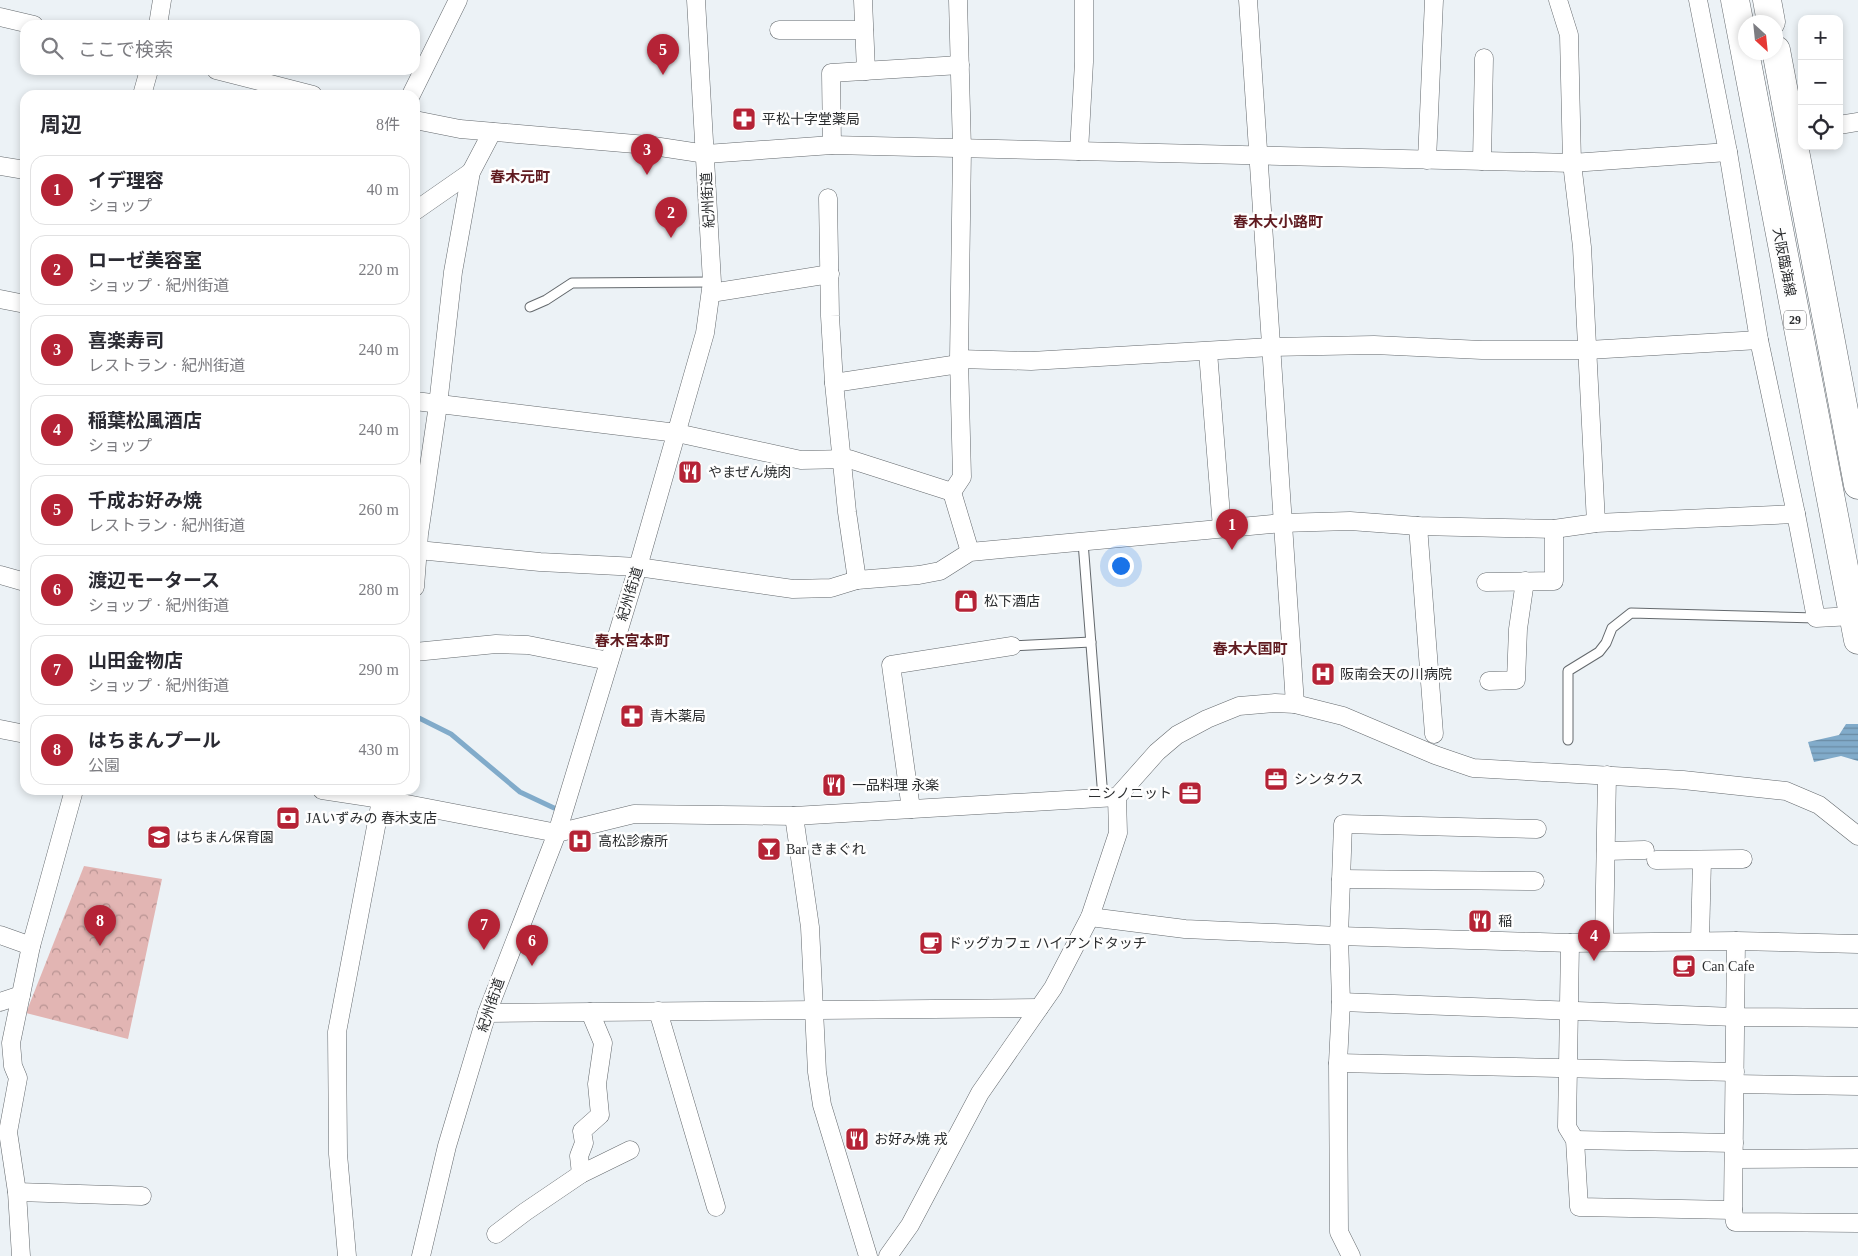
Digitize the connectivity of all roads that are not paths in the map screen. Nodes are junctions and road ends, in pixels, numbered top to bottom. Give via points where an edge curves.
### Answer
1 (162, 0) edge
2 (458, 0) edge
3 (696, 0) edge
4 (863, 0) edge
5 (958, 0) edge
6 (1084, 0) edge
7 (1248, 0) edge
8 (1434, 0) edge
9 (1558, 0) edge
10 (1698, 0) edge
11 (1735, 0) edge
12 (1767, 0) edge
13 (1770, 15) edge
14 (0, 17) edge
15 (159, 20) edge
16 (20, 22) edge
17 (779, 30) dead end
18 (864, 30) junction
19 (1484, 58) dead end
20 (1778, 60) edge
21 (960, 65) junction
22 (866, 71) junction
23 (148, 75) edge
24 (235, 75) edge
25 (143, 90) edge
26 (294, 90) edge
27 (413, 90) edge
28 (420, 121) edge
29 (1858, 122) edge
30 (1843, 124) edge
31 (492, 132) junction
32 (1796, 133) edge
33 (1760, 139) junction
34 (832, 145) junction
35 (962, 149) junction
36 (1079, 152) junction
37 (1728, 152) junction
38 (706, 154) junction
39 (1259, 155) junction
40 (1428, 160) junction
41 (1482, 161) junction
42 (1572, 163) junction
43 (0, 166) edge
44 (20, 169) edge
45 (472, 172) junction
46 (828, 198) dead end
47 (420, 208) edge
48 (830, 274) junction
49 (712, 287) junction
50 (0, 299) edge
51 (20, 303) edge
52 (530, 307) dead end
53 (1759, 340) junction
54 (1271, 347) junction
55 (1588, 350) junction
56 (1208, 352) junction
57 (959, 361) junction
58 (834, 383) junction
59 (420, 402) edge
60 (438, 405) junction
61 (677, 433) junction
62 (842, 459) junction
63 (1858, 485) edge
64 (952, 492) junction
65 (1796, 514) junction
66 (420, 520) edge
67 (1282, 523) junction
68 (1596, 523) junction
69 (1418, 526) junction
70 (1222, 528) junction
71 (1554, 529) junction
72 (420, 540) edge
73 (1084, 542) junction
74 (970, 552) junction
75 (638, 566) junction
76 (0, 576) edge
77 (857, 580) junction
78 (20, 581) edge
79 (1525, 581) junction
80 (1486, 582) dead end
81 (1816, 618) junction
82 (1856, 628) edge
83 (1091, 642) junction
84 (1012, 646) joint
85 (420, 652) edge
86 (610, 661) junction
87 (1489, 681) dead end
88 (1296, 704) junction
89 (0, 729) edge
90 (20, 733) edge
91 (1434, 734) dead end
92 (1568, 740) dead end
93 (1607, 775) junction
94 (73, 795) edge
95 (382, 795) edge
96 (1110, 797) junction
97 (911, 809) junction
98 (794, 816) junction
99 (1537, 829) dead end
100 (557, 833) junction
101 (1858, 836) edge
102 (1606, 851) junction
103 (1743, 859) dead end
104 (1702, 860) junction
105 (1341, 879) junction
106 (1535, 881) dead end
107 (1090, 917) junction
108 (0, 935) edge
109 (1339, 936) junction
110 (1700, 941) junction
111 (1736, 941) junction
112 (1604, 942) junction
113 (1570, 943) junction
114 (1858, 944) edge
115 (31, 946) junction
116 (21, 996) junction
117 (0, 1002) edge
118 (1341, 1002) junction
119 (1039, 1008) junction
120 (814, 1010) junction
121 (1568, 1010) junction
122 (658, 1011) junction
123 (590, 1012) junction
124 (486, 1014) junction
125 (1735, 1017) junction
126 (1858, 1018) edge
127 (1338, 1062) junction
128 (1567, 1068) junction
129 (1735, 1078) junction
130 (1858, 1086) edge
131 (1575, 1140) junction
132 (630, 1150) dead end
133 (1734, 1151) junction
134 (1858, 1158) edge
135 (582, 1174) junction
136 (17, 1192) junction
137 (142, 1196) dead end
138 (716, 1207) dead end
139 (1733, 1210) junction
140 (1858, 1223) edge
141 (496, 1234) dead end
142 (21, 1256) edge
143 (347, 1256) edge
144 (421, 1256) edge
145 (868, 1256) edge
146 (888, 1256) edge
147 (1352, 1256) edge

1 - 15 street
2 - 27 street
3 - 38 street, 紀州街道
4 - 18 street
5 - 21 street
6 - 36 street
7 - 39 street
8 - 40 street
9 - 42 street via 1569,35
10 - 37 street
11 - 33 main road, 大阪臨海線 / 29
12 - 13 main road
14 - 16 street
17 - 18 street
18 - 22 street
19 - 41 street
20 - 32 main road, 29
21 - 22 street
21 - 35 street
22 - 34 street via 831,73
23 - 25 street
24 - 26 street
28 - 31 street
29 - 30 street
31 - 38 street via 647,145
31 - 45 street
32 - 33 street
32 - 63 main road, 29
33 - 82 main road, 大阪臨海線 / 29
34 - 35 street
34 - 38 street
35 - 36 street
35 - 57 street
36 - 39 street
37 - 42 street
37 - 53 street
38 - 49 street, 紀州街道
39 - 40 street
39 - 54 street
40 - 41 street
41 - 42 street
42 - 55 street via 1582,247
43 - 44 street
45 - 47 street
45 - 60 street via 453,272
46 - 48 street
48 - 49 street
48 - 58 street
49 - 52 lane via 572,283
49 - 61 street, 紀州街道 via 705,333
50 - 51 street
53 - 55 street
53 - 65 street
54 - 55 street via 1374,345
54 - 56 street
54 - 67 street
55 - 68 street
56 - 57 street via 1031,361
56 - 70 street
57 - 58 street
57 - 64 street via 962,477
58 - 62 street
59 - 60 street
60 - 61 street
60 - 66 street
61 - 62 street via 801,460
61 - 75 street, 紀州街道
62 - 64 street
62 - 77 street
64 - 74 street
65 - 68 street
65 - 81 street
67 - 69 street via 1350,521
67 - 70 street
67 - 88 street
68 - 71 street
69 - 71 street
69 - 91 street
70 - 73 street
71 - 79 street via 1554,581
72 - 75 street via 540,562
73 - 74 street
73 - 83 lane
74 - 77 street via 940,571
75 - 77 street via 793,589 831,588
75 - 86 street, 紀州街道
76 - 78 street
79 - 80 street
79 - 87 street via 1518,629 1516,680
81 - 82 street
81 - 92 lane via 1631,613 1612,628 1599,652 1568,671
83 - 84 lane
83 - 96 lane
84 - 97 street via 891,665
85 - 86 street via 496,644 528,645
86 - 100 street, 紀州街道
88 - 93 street via 1343,716 1435,756 1474,768
88 - 96 street via 1238,706 1207,719 1177,735
89 - 90 street
93 - 101 street via 1786,791 1819,806
93 - 102 street
94 - 115 street
95 - 100 street
95 - 143 street via 337,1032 338,1154
96 - 97 street
96 - 107 street via 1118,833
97 - 98 street
98 - 100 street via 634,814
98 - 120 street via 810,927
99 - 105 street via 1344,824
100 - 124 street, 紀州街道
102 - 104 street
102 - 112 street
103 - 104 street
104 - 110 street
105 - 106 street
105 - 109 street
107 - 109 street via 1185,929
107 - 119 street
108 - 115 street
109 - 113 street
109 - 118 street
110 - 111 street
110 - 112 street
111 - 114 street
111 - 125 street
112 - 113 street
113 - 121 street
115 - 116 street
116 - 117 street
116 - 136 street via 11,1043 13,1066 18,1078 8,1132
118 - 121 street
118 - 127 street
119 - 120 street
119 - 146 street via 980,1093 910,1225
120 - 122 street
120 - 145 street via 816,1072 822,1105
121 - 125 street
121 - 128 street
122 - 123 street
122 - 138 street
123 - 124 street
123 - 135 street via 603,1043 597,1084 600,1115 582,1132 584,1144 579,1156
124 - 144 street, 紀州街道
125 - 126 street
125 - 129 street
127 - 128 street
127 - 147 street via 1339,1232
128 - 129 street
128 - 131 street via 1567,1127
129 - 130 street
129 - 133 street
131 - 133 street
131 - 139 street via 1579,1207
132 - 135 street
133 - 134 street
133 - 139 street
135 - 141 street
136 - 137 street
136 - 142 street
139 - 140 street via 1735,1222

